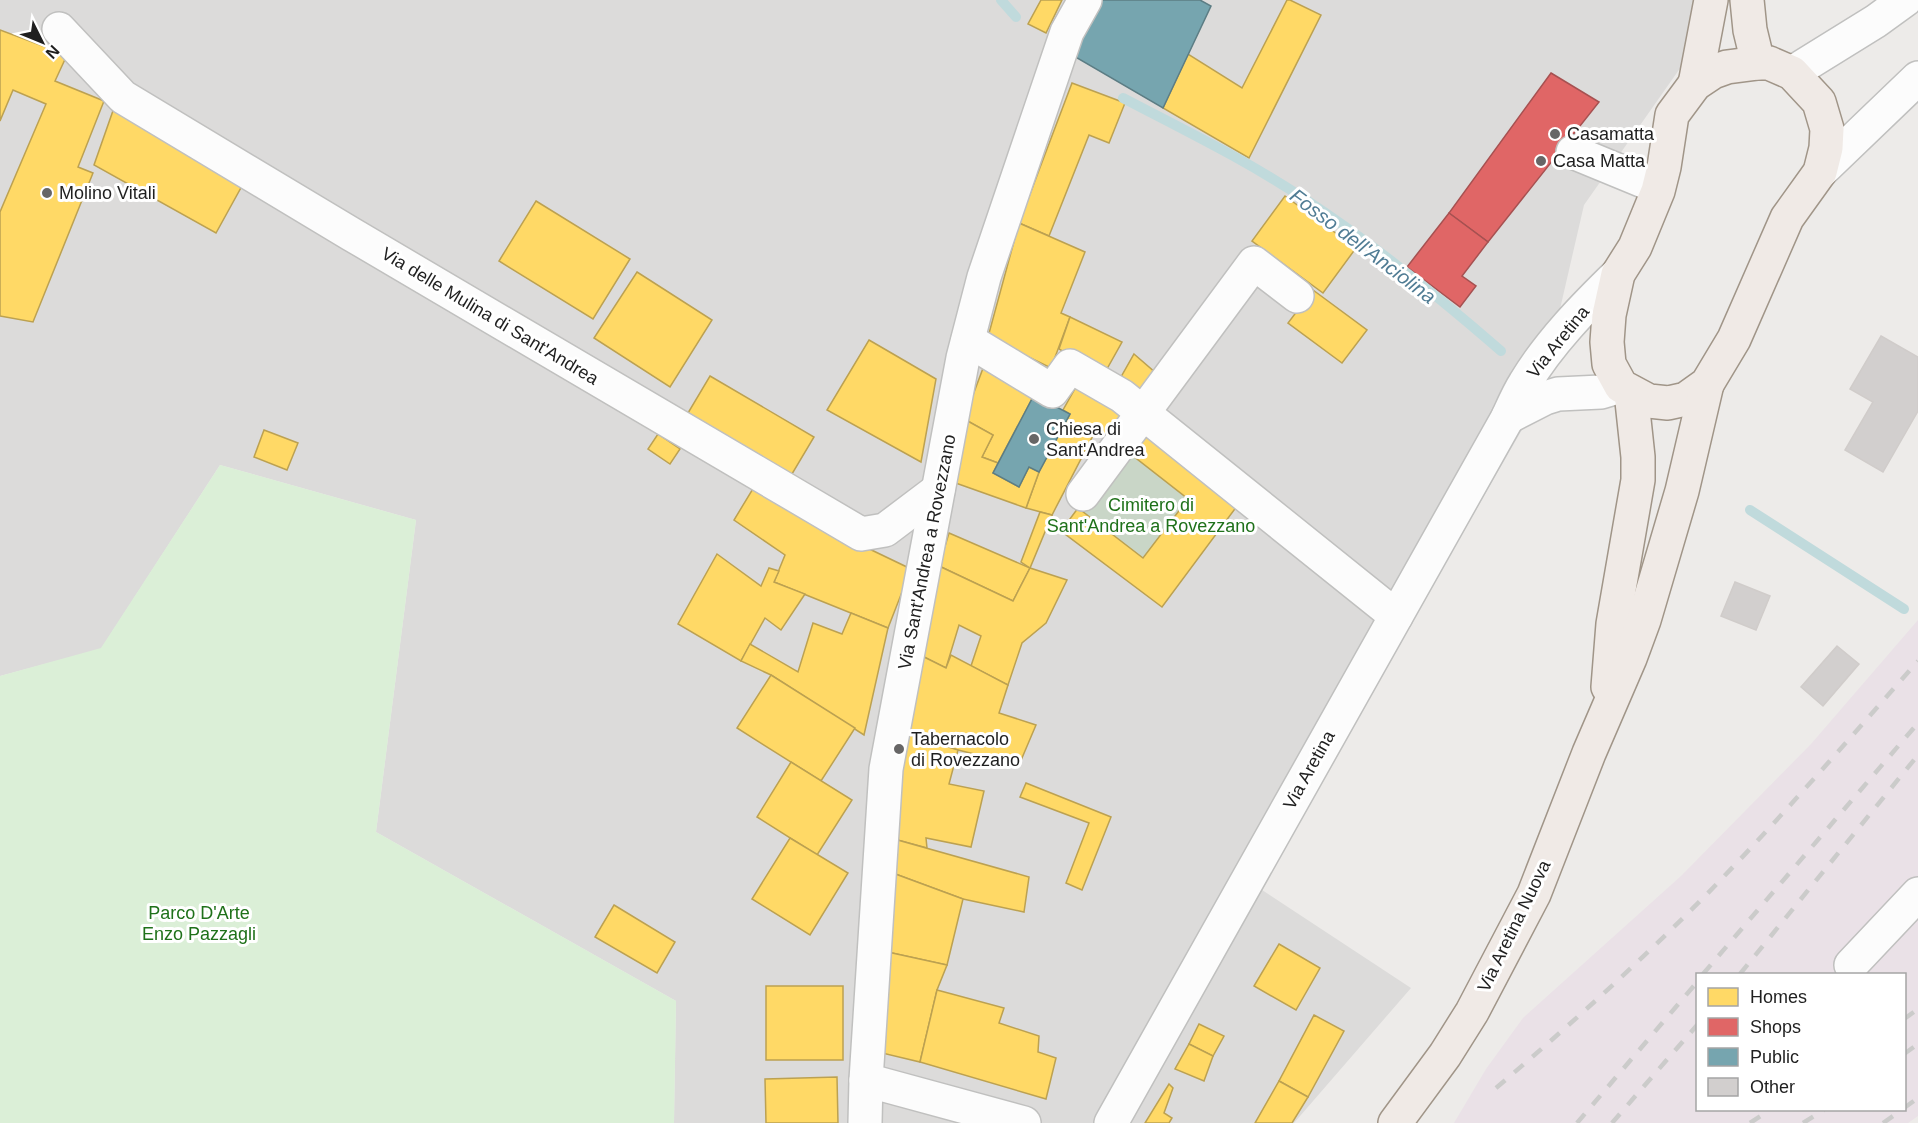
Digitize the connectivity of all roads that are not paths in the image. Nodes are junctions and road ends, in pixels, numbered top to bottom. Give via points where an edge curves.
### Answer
1 (1085, 0) edge
2 (1711, 0) edge
3 (1747, 0) edge
4 (1905, 0) edge
5 (59, 29) dead end
6 (1758, 63) junction
7 (1792, 73) junction
8 (1918, 78) edge
9 (1695, 84) junction
10 (1573, 152) dead end
11 (1820, 172) junction
12 (1658, 187) junction
13 (1618, 274) junction
14 (1297, 296) dead end
15 (968, 340) junction
16 (1707, 384) junction
17 (1626, 389) junction
18 (1143, 412) junction
19 (1508, 417) junction
20 (938, 490) junction
21 (1083, 494) dead end
22 (1396, 616) junction
23 (1606, 709) junction
24 (1918, 894) edge
25 (1851, 965) dead end
26 (866, 1080) junction
27 (1408, 1115) edge
28 (865, 1123) edge
29 (1024, 1123) edge
30 (1111, 1123) edge

1 - 15 street, Via Sant'Andrea a Rovezzano via 1067,32 984,277
2 - 9 main road
3 - 6 main road
4 - 7 street
5 - 20 street, Via delle Mulina di Sant'Andrea via 123,97 861,534 885,530
6 - 7 main road via 1769,63
6 - 9 main road via 1727,67
7 - 11 main road via 1813,94 1822,111 1827,129
8 - 11 street
9 - 12 main road via 1672,115
10 - 12 street
11 - 16 main road via 1786,218 1734,339
12 - 13 main road via 1648,219
13 - 17 main road via 1607,342 1609,364
13 - 19 street, Via Aretina via 1546,352
14 - 18 street via 1254,263
15 - 18 street via 1052,391 1070,366
15 - 20 street, Via Sant'Andrea a Rovezzano
16 - 17 main road via 1686,399 1668,403 1649,401
16 - 23 main road, Via Aretina Nuova via 1665,553 1630,658
17 - 19 street, Via Aretina via 1558,394
17 - 23 main road, Via Aretina Nuova via 1638,457 1638,480 1613,624
18 - 21 street
18 - 22 street
19 - 22 street, Via Aretina
20 - 26 street, Via Sant'Andrea a Rovezzano via 886,769
22 - 30 street, Via Aretina
23 - 27 main road, Via Aretina Nuova via 1534,894 1472,1011
24 - 25 street
26 - 28 street, Via Sant'Andrea a Rovezzano
26 - 29 street

